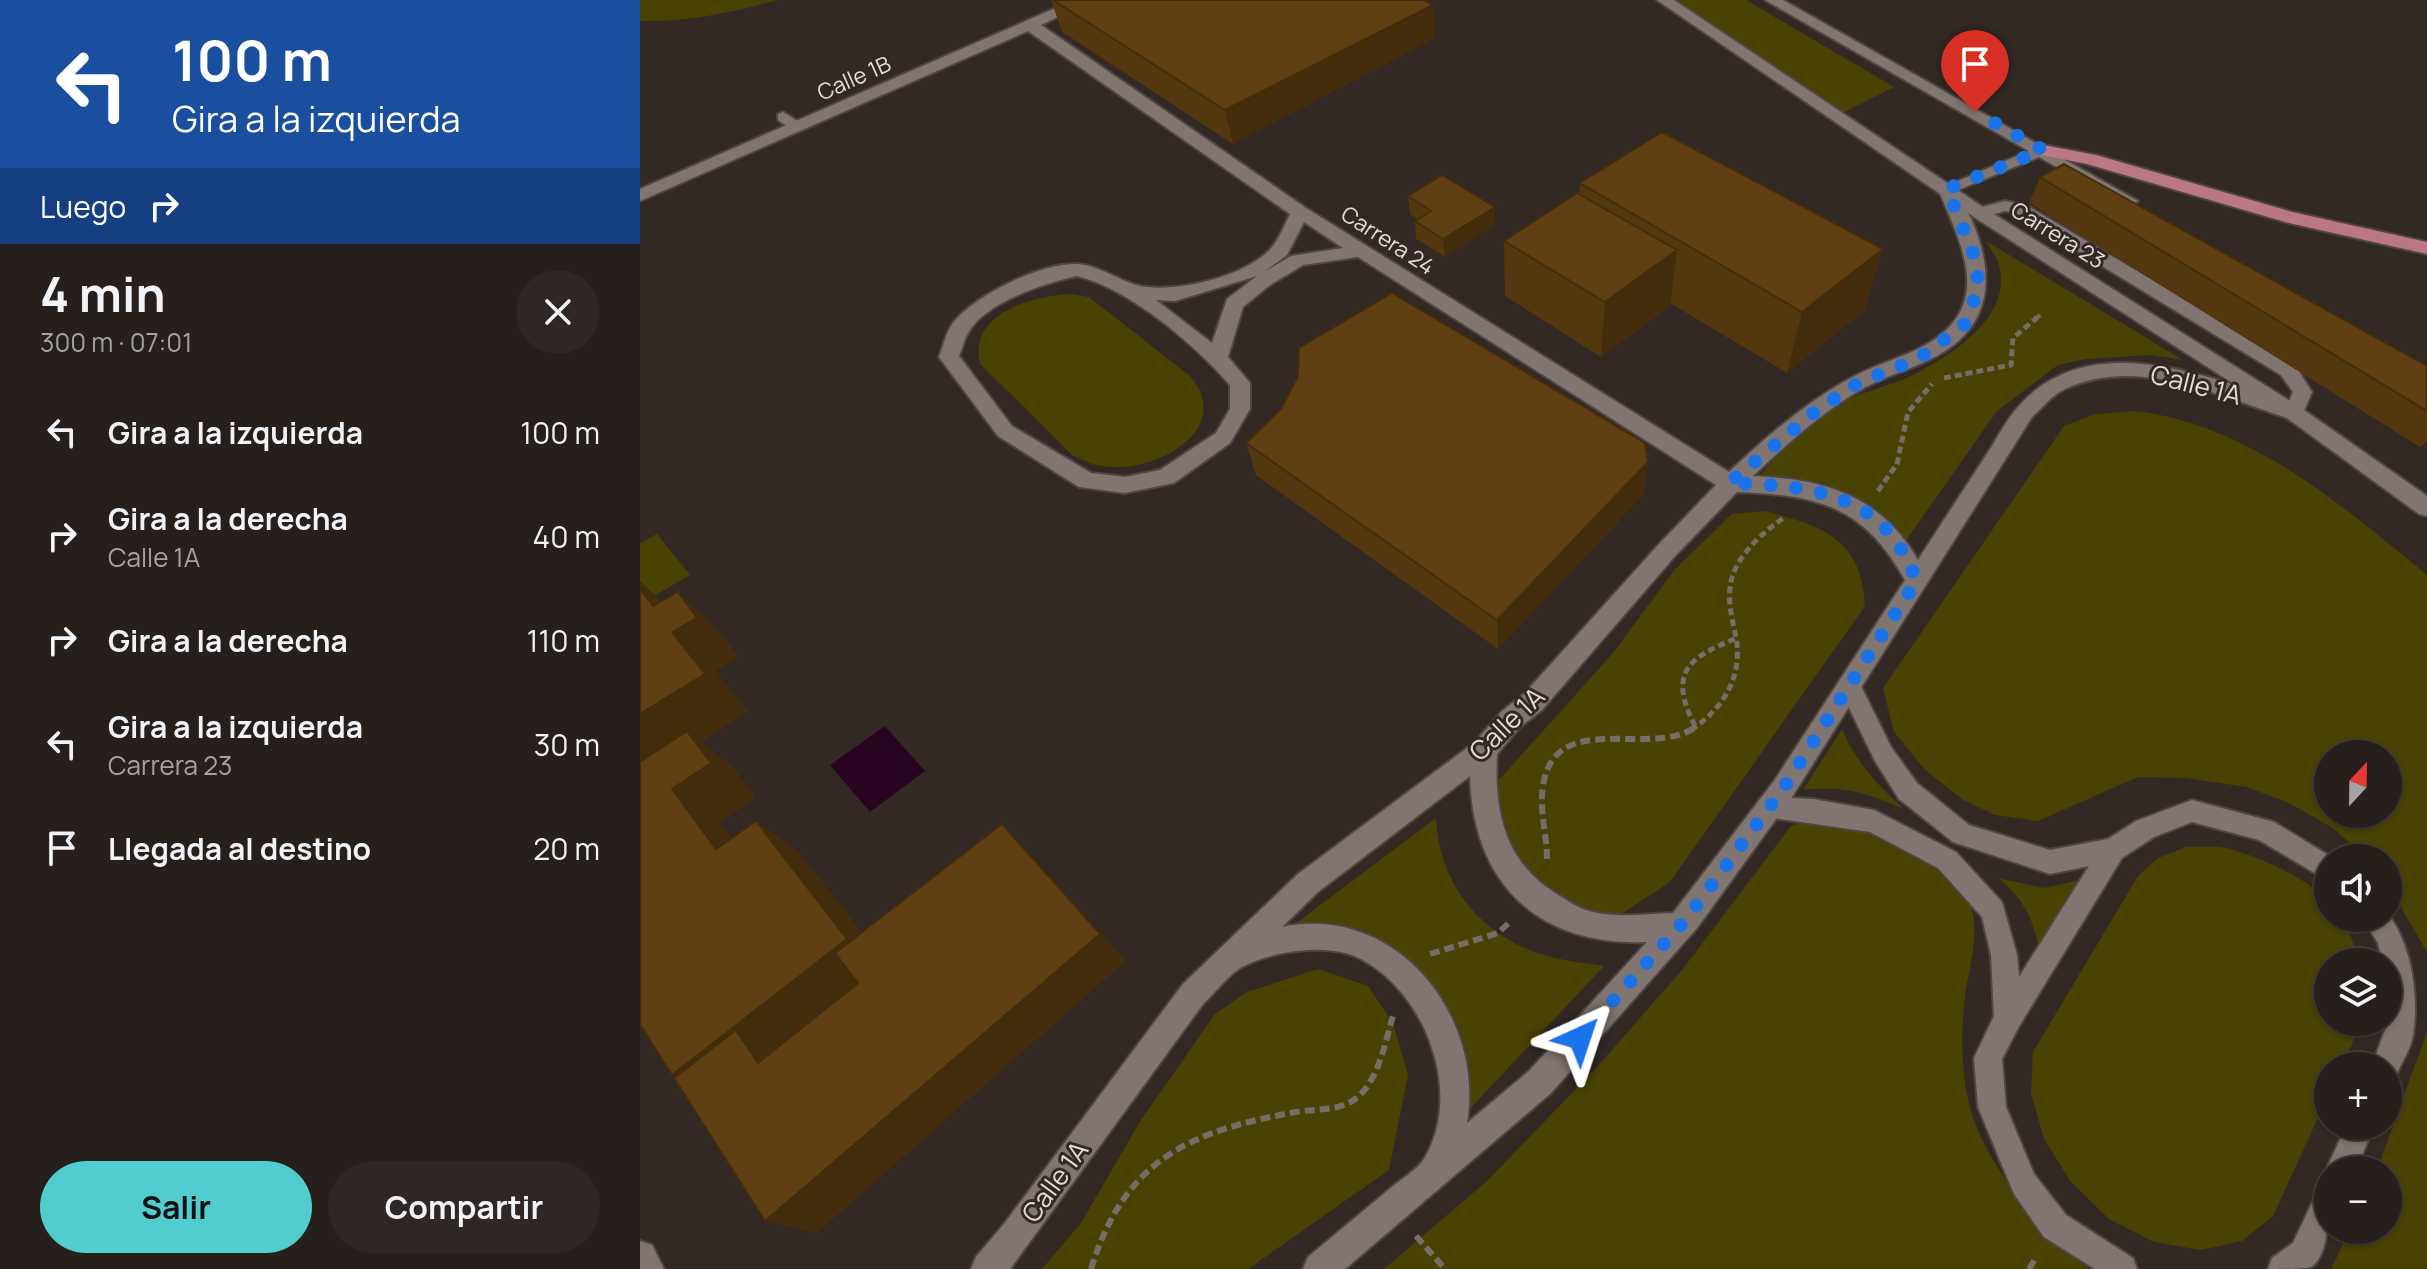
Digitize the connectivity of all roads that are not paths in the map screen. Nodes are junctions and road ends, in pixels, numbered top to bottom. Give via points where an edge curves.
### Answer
1 (1086, 0) edge
2 (1664, 0) edge
3 (1772, 0) edge
4 (1030, 25) junction
5 (2043, 150) junction
6 (2075, 169) junction
7 (1947, 189) junction
8 (640, 196) edge
9 (2142, 208) edge
10 (1300, 212) junction
11 (1980, 213) junction
12 (2127, 220) edge
13 (2427, 248) edge
14 (1361, 251) junction
15 (1133, 291) junction
16 (1218, 358) junction
17 (2294, 413) junction
18 (1729, 483) junction
19 (2427, 508) edge
20 (1917, 580) junction
21 (1849, 685) junction
22 (1484, 750) junction
23 (1768, 808) junction
24 (1962, 834) junction
25 (2113, 850) junction
26 (1947, 860) junction
27 (2314, 860) edge
28 (1678, 927) junction
29 (2386, 932) edge
30 (1231, 957) junction
31 (2008, 1018) junction
32 (2392, 1052) edge
33 (1435, 1171) junction
34 (2314, 1232) edge
35 (640, 1257) edge
36 (647, 1269) edge
37 (988, 1269) edge
38 (1320, 1269) edge
39 (2122, 1269) edge
40 (2283, 1269) edge

1 - 4 street, Calle 1B
2 - 7 street, Carrera 23
3 - 5 street
4 - 8 street, Calle 1B via 790,122
4 - 10 street, Carrera 24
5 - 6 street
5 - 7 lane
5 - 13 highway via 2289,217
6 - 9 street
6 - 12 lane via 2086,196
7 - 11 street, Carrera 23
7 - 18 street, Calle 1A via 1975,258 1979,288 1964,325 1918,359 1858,383 1816,411
10 - 14 street, Carrera 24
10 - 15 street via 1280,251 1253,271 1175,295
11 - 17 street, Carrera 23
11 - 17 lane via 2005,206 2020,209 2288,370 2303,392
14 - 16 street via 1298,260 1263,281 1234,304
14 - 18 street, Carrera 24
15 - 16 street
15 - 16 street via 1077,270 1034,279 991,301 960,327 949,357 1005,431 1087,481 1125,485 1166,477 1223,438 1240,409 1240,383
17 - 19 street, Carrera 23
17 - 20 street, Calle 1A via 2167,374 2123,369 2055,385 2025,412
18 - 20 street via 1825,493 1862,510 1888,530
18 - 22 street, Calle 1A
20 - 21 street, Calle 1A
21 - 23 street, Calle 1A
21 - 24 lane via 1908,791
22 - 28 street via 1481,784 1489,837 1533,898 1591,926
22 - 30 street, Calle 1A via 1308,883
23 - 26 lane via 1874,821
23 - 28 street, Calle 1A
24 - 25 lane via 2050,862
24 - 26 lane
25 - 27 lane via 2145,829 2192,811 2265,830
25 - 31 lane
26 - 31 lane via 1993,911 2004,955
28 - 33 street, Calle 1A via 1540,1082
29 - 32 lane via 2401,990 2399,1037
30 - 33 street via 1281,939 1326,938 1369,948 1405,977 1432,1014 1452,1062 1452,1121
30 - 37 street, Calle 1A via 1193,994
31 - 39 lane via 1988,1058 1992,1107 2024,1184 2055,1226
33 - 38 street, Calle 1A
34 - 40 lane via 2304,1254
35 - 36 street

